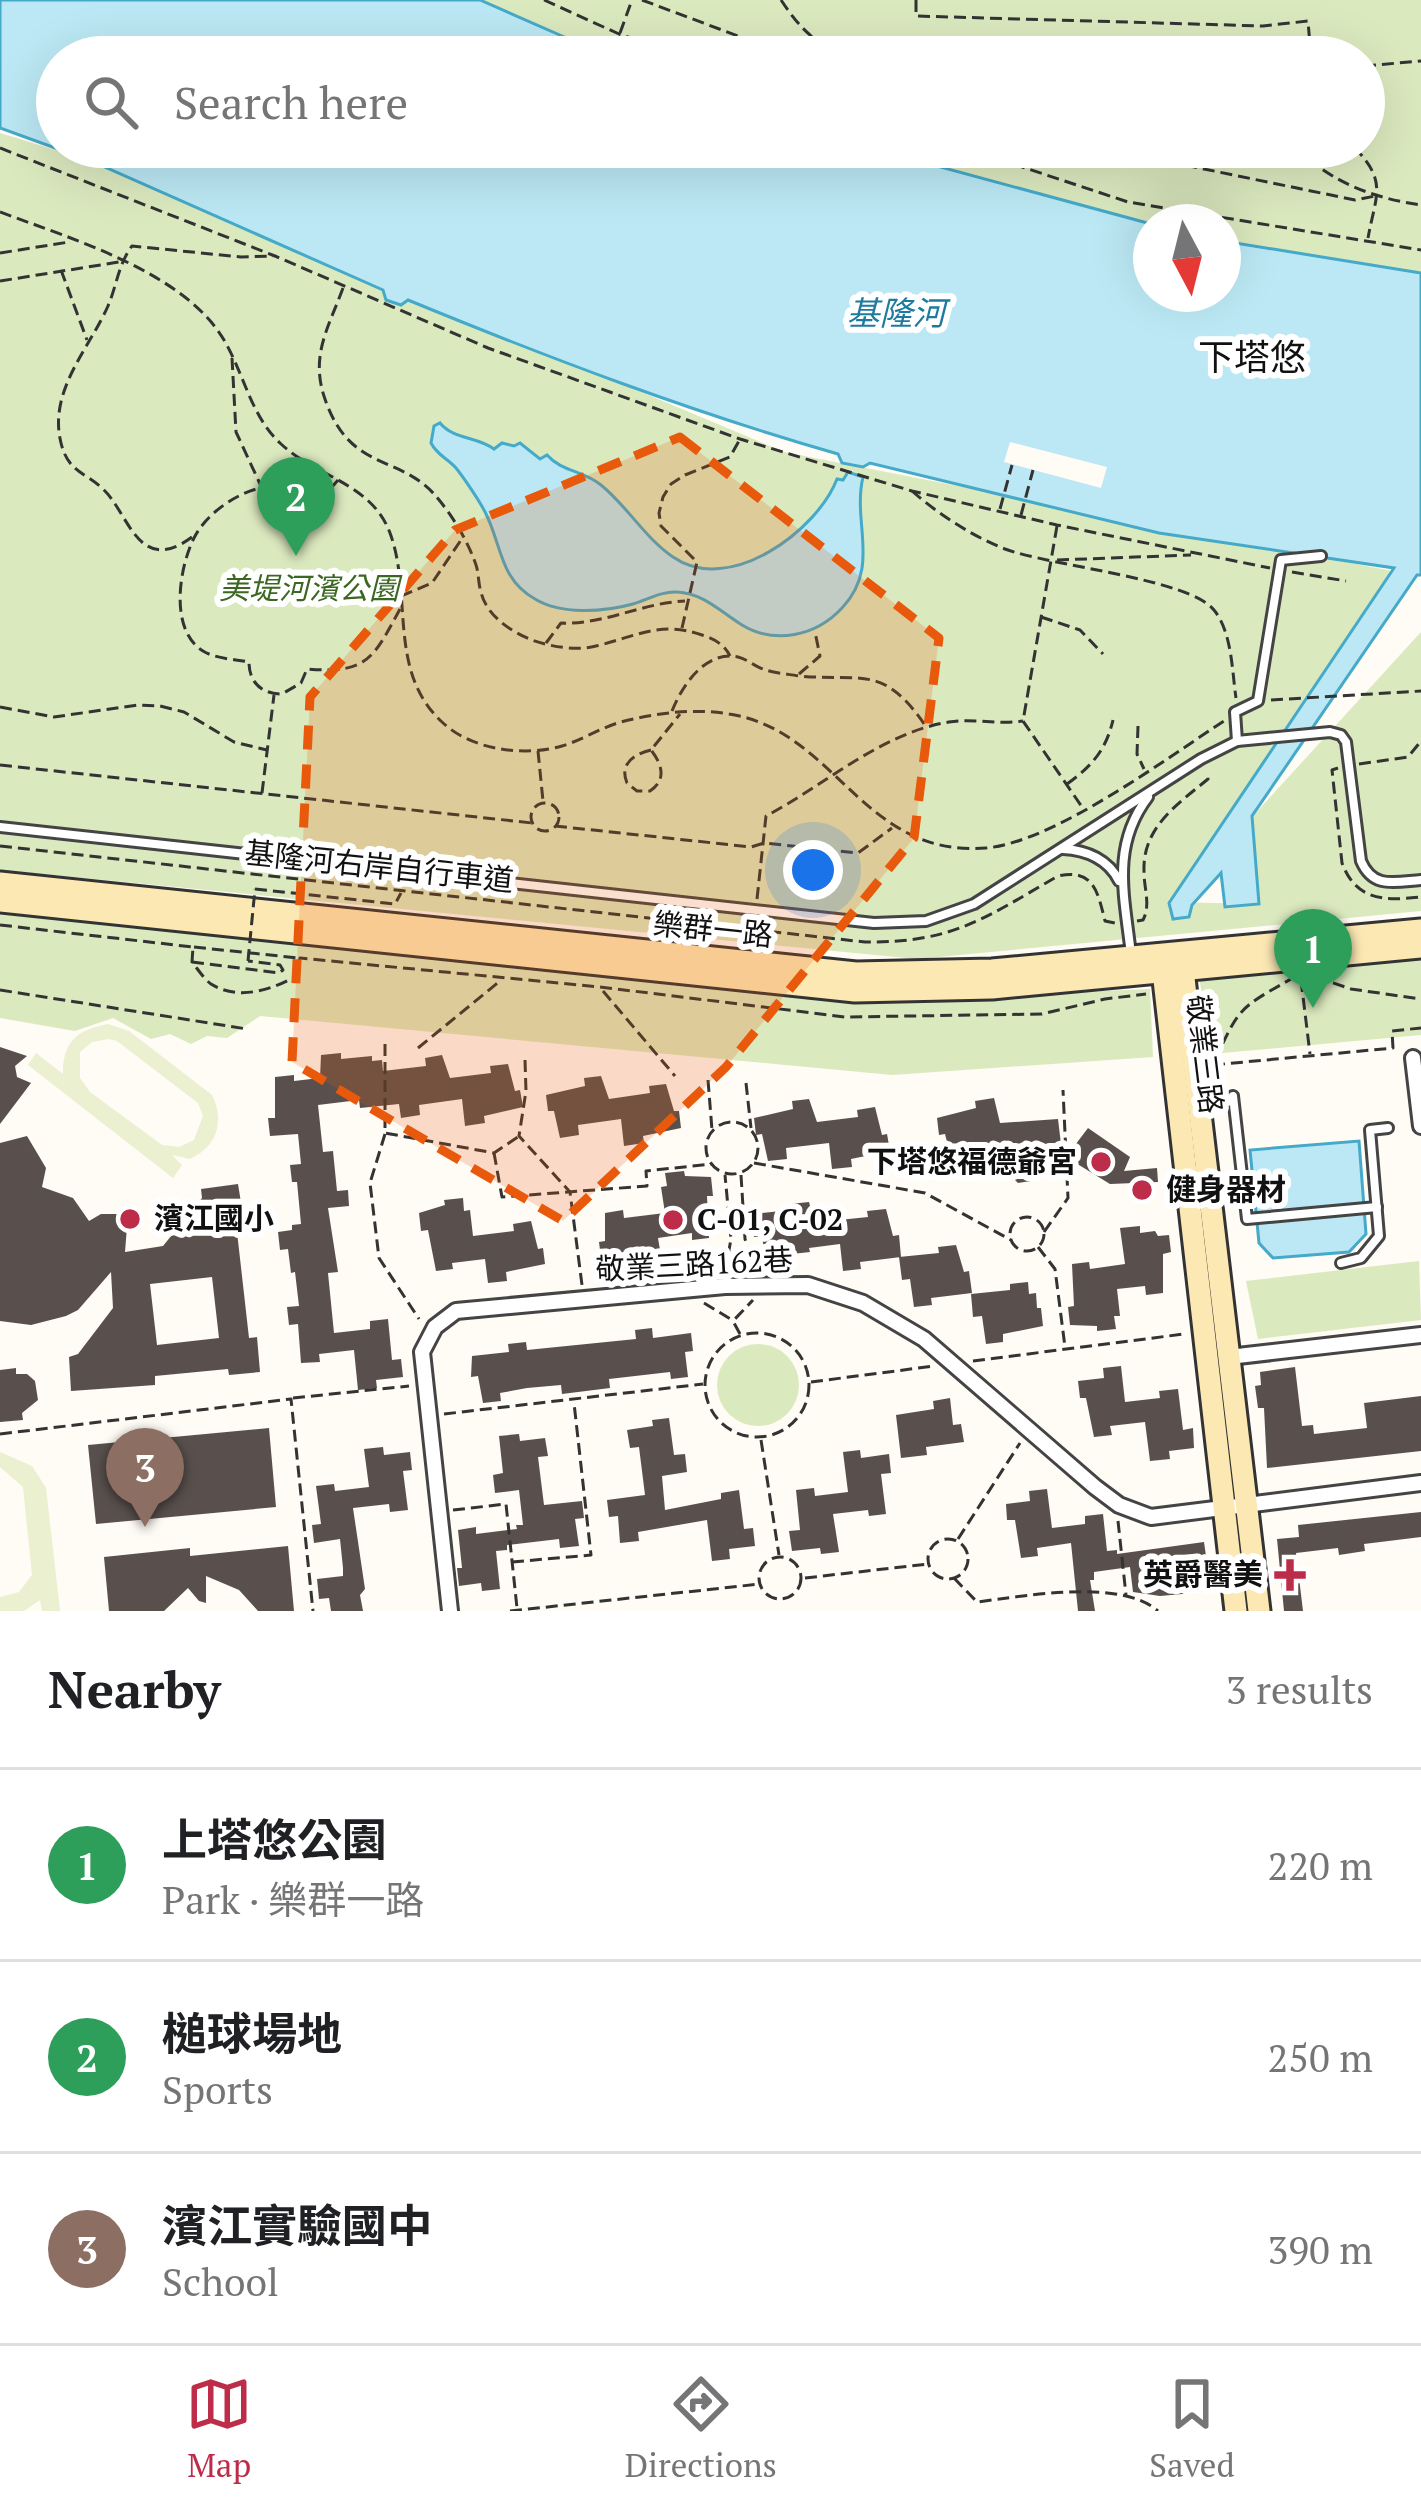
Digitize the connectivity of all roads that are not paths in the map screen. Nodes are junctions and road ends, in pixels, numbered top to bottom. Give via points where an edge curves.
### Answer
1 (1321, 556) dead end
2 (1237, 741) junction
3 (1154, 789) junction
4 (0, 827) edge
5 (1063, 849) junction
6 (1421, 880) edge
7 (0, 883) edge
8 (1122, 888) junction
9 (0, 901) edge
10 (1421, 930) edge
11 (1421, 947) edge
12 (1172, 965) junction
13 (1132, 966) junction
14 (1413, 1058) dead end
15 (1233, 1096) dead end
16 (1421, 1126) edge
17 (1388, 1128) dead end
18 (1377, 1207) junction
19 (1341, 1264) dead end
20 (1421, 1335) edge
21 (1229, 1357) junction
22 (1421, 1483) edge
23 (1236, 1506) junction
24 (450, 1611) edge
25 (1236, 1611) edge
26 (1258, 1611) edge

1 - 2 lane via 1281,560 1258,701 1235,712
2 - 3 lane
2 - 6 lane via 1341,735 1368,876 1381,883
3 - 5 lane
3 - 8 lane via 1130,829
4 - 5 lane via 874,923 954,914
5 - 8 lane via 1102,861
7 - 13 main road, 樂群一路 via 856,973
8 - 13 lane
9 - 13 main road, 樂群一路 via 855,991 992,988
10 - 12 main road, 樂群一路
11 - 12 main road, 樂群一路
12 - 13 main road, 樂群一路
12 - 21 main road, 敬業三路
12 - 23 main road, 敬業三路
14 - 16 street
15 - 18 lane via 1246,1219
17 - 18 lane via 1370,1130
18 - 19 lane via 1379,1235 1361,1258
20 - 21 street
21 - 23 main road, 敬業三路
22 - 23 street, 敬業三路162巷
23 - 24 street, 敬業三路162巷 via 1151,1516 1119,1505 924,1339 863,1303 808,1285 456,1311 422,1352
23 - 25 main road, 敬業三路
23 - 26 main road, 敬業三路

